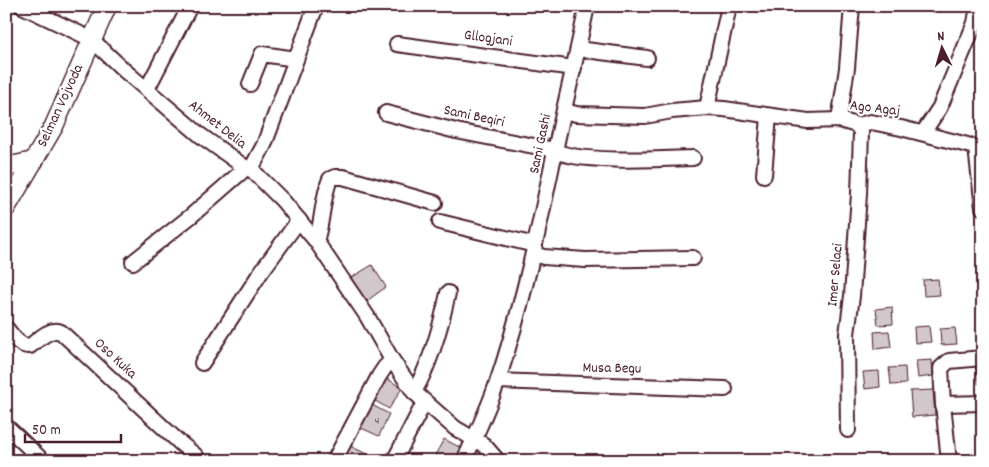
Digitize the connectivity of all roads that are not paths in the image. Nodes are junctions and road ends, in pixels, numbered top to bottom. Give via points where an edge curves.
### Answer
1 (22, 6) edge
2 (107, 6) edge
3 (190, 6) edge
4 (316, 6) edge
5 (587, 6) edge
6 (729, 6) edge
7 (852, 6) edge
8 (978, 6) edge
9 (91, 39) junction
10 (397, 44) dead end
11 (578, 49) junction
12 (647, 58) dead end
13 (296, 59) junction
14 (574, 68) junction
15 (250, 84) dead end
16 (147, 89) junction
17 (707, 108) junction
18 (564, 111) junction
19 (386, 113) dead end
20 (768, 116) junction
21 (839, 120) junction
22 (857, 125) junction
23 (923, 134) junction
24 (979, 149) edge
25 (555, 150) junction
26 (693, 158) dead end
27 (34, 161) junction
28 (6, 167) edge
29 (249, 169) junction
30 (764, 175) dead end
31 (6, 183) edge
32 (436, 203) dead end
33 (8, 205) edge
34 (983, 208) edge
35 (299, 220) junction
36 (440, 222) dead end
37 (316, 241) junction
38 (534, 249) junction
39 (693, 258) dead end
40 (133, 262) dead end
41 (448, 293) dead end
42 (6, 328) edge
43 (983, 358) edge
44 (392, 360) junction
45 (202, 363) dead end
46 (498, 381) junction
47 (725, 389) dead end
48 (414, 392) junction
49 (424, 403) junction
50 (983, 403) edge
51 (943, 404) junction
52 (6, 426) edge
53 (848, 430) dead end
54 (474, 438) junction
55 (196, 456) dead end
56 (43, 461) edge
57 (334, 461) edge
58 (394, 461) edge
59 (464, 461) edge
60 (498, 461) edge
61 (949, 461) edge

1 - 9 street, Ahmet Delia
2 - 9 main road, Selman Vojvoda
3 - 16 street
4 - 13 street
5 - 11 street, Sami Gashi
6 - 17 street
7 - 21 street
8 - 23 street via 975,23 940,107
9 - 16 street, Ahmet Delia
9 - 27 main road, Selman Vojvoda via 66,101
10 - 14 street, Gllogjani
11 - 12 street
11 - 14 street, Sami Gashi
13 - 15 street via 262,54
13 - 29 street via 264,145
14 - 18 street, Sami Gashi
16 - 29 street, Ahmet Delia via 200,135
17 - 18 street, Ago Agaj via 644,116
17 - 20 street, Ago Agaj
18 - 25 street, Sami Gashi
19 - 25 street, Sami Beqiri
20 - 21 street, Ago Agaj via 808,121
20 - 30 street
21 - 22 street, Ago Agaj
22 - 23 street, Ago Agaj via 871,122
22 - 53 street, Imer Selaci via 861,132 859,194 846,334
23 - 24 street, Ago Agaj
24 - 34 street, Ago Agaj
25 - 26 street, Sami Beqiri via 569,156
25 - 38 street, Sami Gashi
27 - 28 main road
27 - 33 main road, Selman Vojvoda
29 - 35 street, Ahmet Delia
29 - 40 street
31 - 33 main road via 10,192
32 - 37 street via 335,177 327,186
35 - 37 street, Ahmet Delia
35 - 45 street
36 - 38 street
37 - 44 street, Ahmet Delia
38 - 39 street via 559,259
38 - 46 street, Sami Gashi
41 - 48 street via 433,347
42 - 55 street, Oso Kuka via 25,347 52,331 61,332
43 - 51 street via 944,364 940,374
44 - 48 street, Ahmet Delia
44 - 57 street via 379,376
46 - 47 street, Musa Begu
46 - 54 street, Sami Gashi
48 - 49 street, Ahmet Delia
49 - 54 street, Ahmet Delia via 454,428
49 - 58 street
50 - 51 street
51 - 61 street
52 - 56 street
54 - 59 street, Sami Gashi
54 - 60 street, Ahmet Delia

